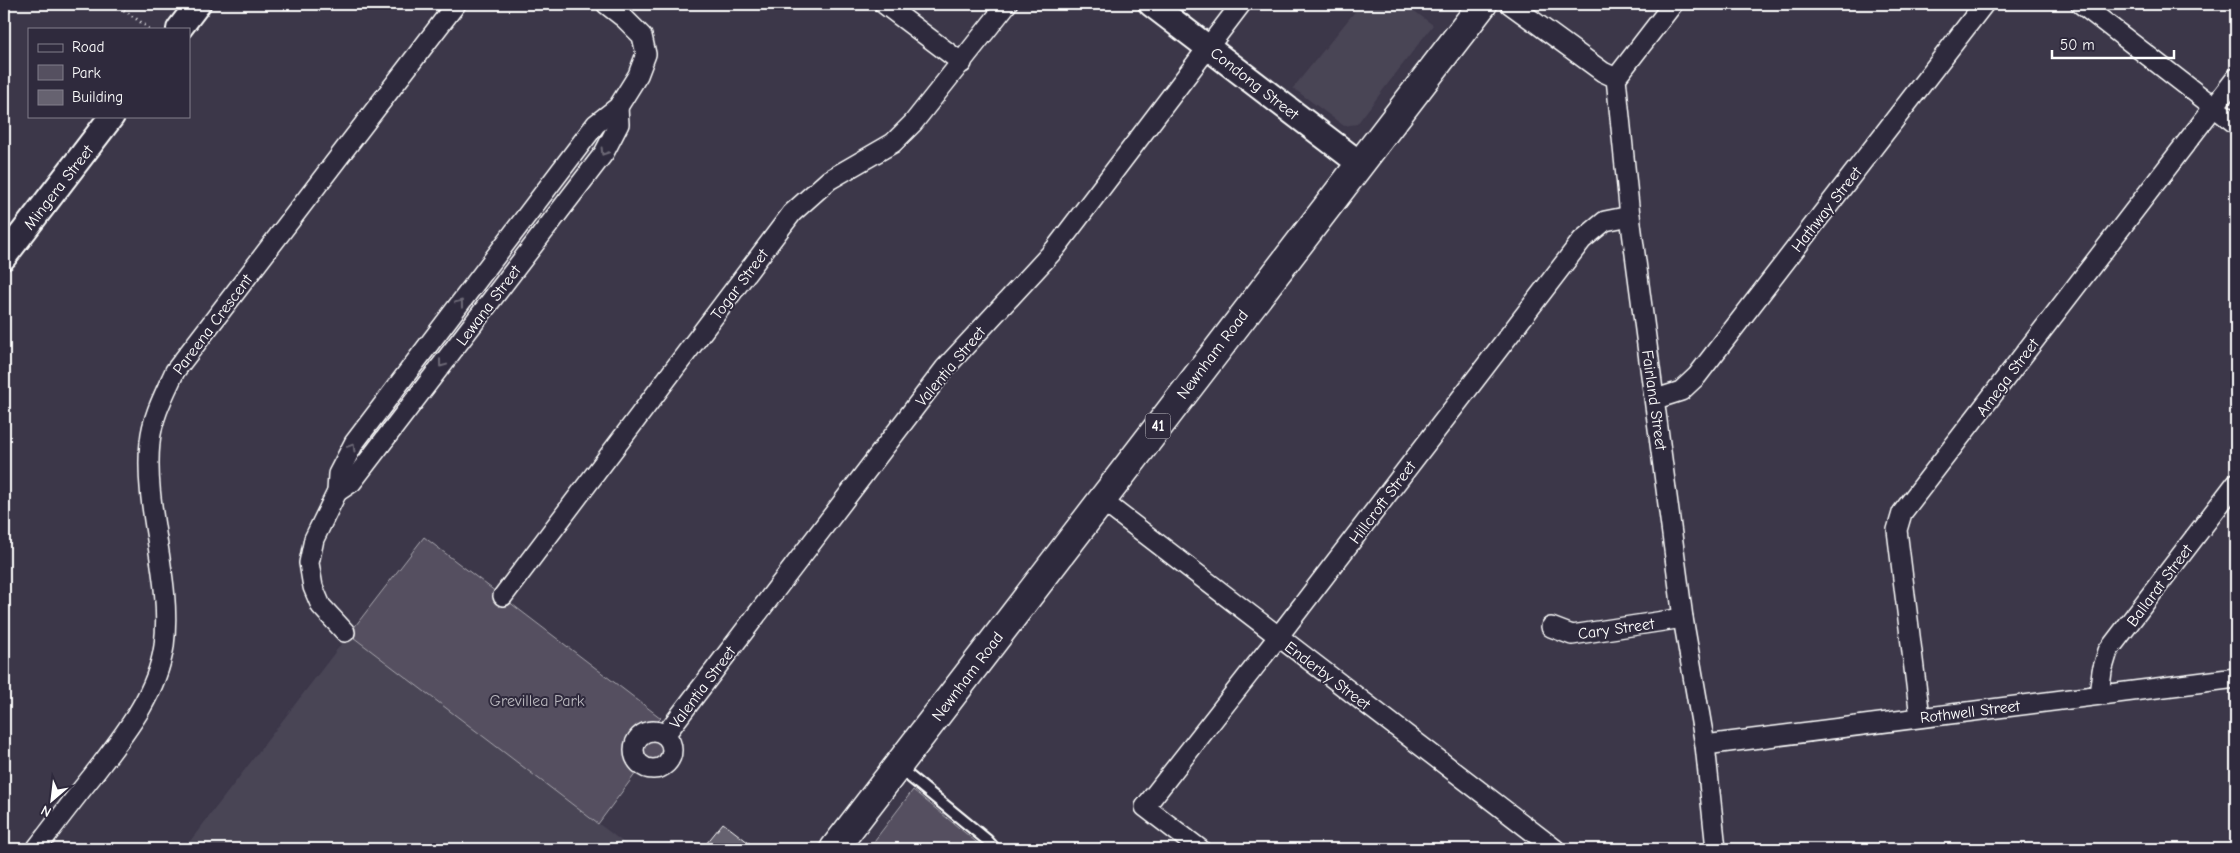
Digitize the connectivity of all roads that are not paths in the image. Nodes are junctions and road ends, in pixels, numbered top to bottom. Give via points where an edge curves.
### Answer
1 (198, 4) edge
2 (456, 4) edge
3 (606, 4) edge
4 (884, 4) edge
5 (1007, 4) edge
6 (1151, 4) edge
7 (1241, 4) edge
8 (1483, 4) edge
9 (1510, 4) edge
10 (1673, 4) edge
11 (1984, 4) edge
12 (2080, 4) edge
13 (180, 28) edge
14 (1208, 47) junction
15 (962, 63) junction
16 (1616, 78) junction
17 (2236, 78) edge
18 (2214, 107) junction
19 (110, 118) edge
20 (2236, 124) edge
21 (1358, 163) junction
22 (1630, 216) junction
23 (4, 257) edge
24 (1656, 399) junction
25 (2236, 482) edge
26 (1101, 500) junction
27 (503, 596) dead end
28 (1683, 618) junction
29 (1551, 627) dead end
30 (345, 632) dead end
31 (1278, 637) junction
32 (2236, 678) edge
33 (2099, 695) junction
34 (1920, 717) junction
35 (665, 735) dead end
36 (1704, 745) junction
37 (898, 767) junction
38 (36, 849) edge
39 (834, 849) edge
40 (995, 849) edge
41 (1200, 849) edge
42 (1555, 849) edge
43 (1716, 849) edge

1 - 13 street
2 - 38 street, Pareena Crescent via 175,371 160,404 150,441 151,484 166,603 164,647 151,691 127,730
3 - 30 street, Lewana Street via 642,36 646,54 638,75 618,107 619,124 604,153 352,482 336,492 314,539 309,563 313,587 321,606
4 - 15 street
5 - 15 street, Togar Street
6 - 14 street, Condong Street
7 - 14 street, Valentia Street
8 - 21 main road, Newnham Road / 41
9 - 16 street via 1603,72
10 - 16 street
11 - 24 street, Hathway Street via 1698,376 1681,391
12 - 18 street
14 - 21 street, Condong Street
14 - 35 street, Valentia Street via 1055,249 945,368
15 - 27 street, Togar Street via 893,143 829,180 792,213
16 - 22 street, Fairland Street
17 - 18 street, Amega Street
18 - 20 street
18 - 34 street, Amega Street via 1902,513 1897,530
19 - 23 street, Mingera Street
21 - 26 main road, Newnham Road / 41
22 - 24 street, Fairland Street
22 - 31 street, Hillcroft Street via 1605,221 1582,240
24 - 28 street, Fairland Street
25 - 33 street, Ballarat Street via 2108,650
26 - 31 street, Enderby Street
26 - 37 main road, Newnham Road / 41
28 - 29 street, Cary Street via 1572,635
28 - 36 street, Fairland Street
31 - 41 street, Hillcroft Street via 1145,807
31 - 42 street, Enderby Street
32 - 33 street, Rothwell Street
33 - 34 street, Rothwell Street
34 - 36 street, Rothwell Street
36 - 43 street, Fairland Street
37 - 39 main road, Newnham Road / 41
37 - 40 lane

